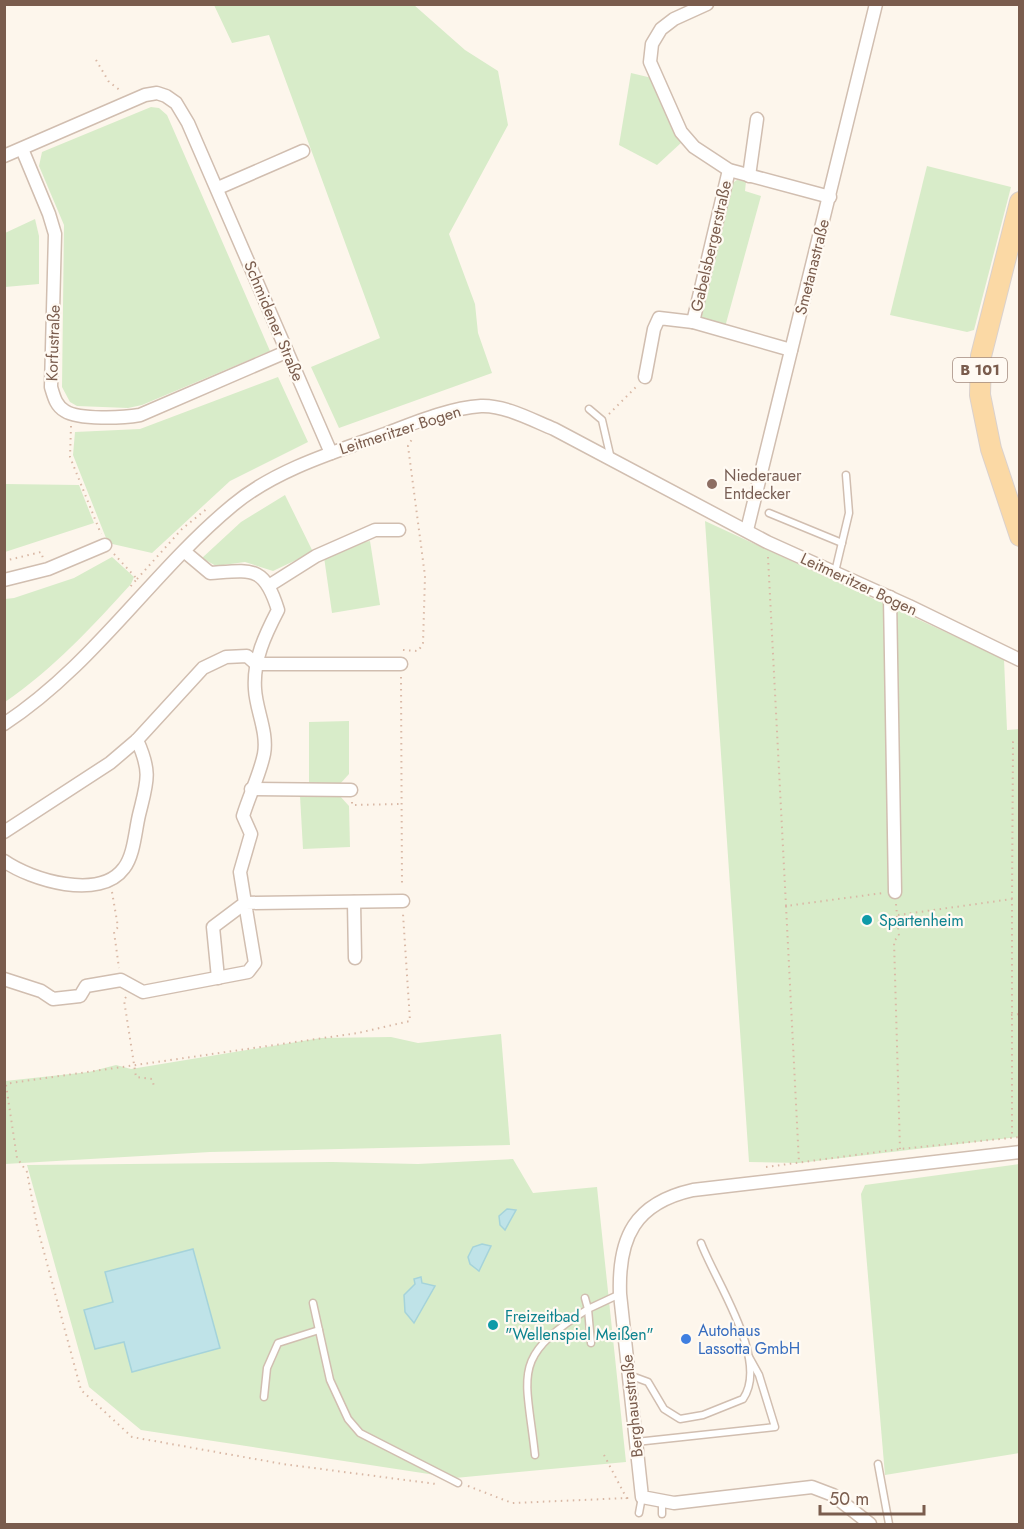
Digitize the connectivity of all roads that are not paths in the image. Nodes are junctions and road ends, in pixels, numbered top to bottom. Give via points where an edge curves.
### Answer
1 (707, 4) edge
2 (876, 4) edge
3 (757, 119) dead end
4 (22, 149) junction
5 (303, 151) dead end
6 (4, 156) edge
7 (729, 170) junction
8 (749, 176) junction
9 (218, 188) junction
10 (830, 197) junction
11 (1020, 202) edge
12 (693, 322) junction
13 (791, 350) junction
14 (286, 352) junction
15 (645, 377) road end
16 (589, 410) dead end
17 (331, 453) junction
18 (611, 459) junction
19 (846, 475) dead end
20 (769, 513) dead end
21 (399, 530) dead end
22 (747, 530) junction
23 (1020, 536) edge
24 (842, 543) junction
25 (105, 545) road end
26 (185, 552) junction
27 (835, 572) junction
28 (4, 580) edge
29 (270, 585) junction
30 (890, 597) junction
31 (1020, 660) edge
32 (256, 664) junction
33 (401, 664) dead end
34 (4, 724) edge
35 (137, 740) junction
36 (251, 789) junction
37 (351, 790) road end
38 (4, 832) edge
39 (4, 861) edge
40 (895, 892) road end
41 (403, 901) road end
42 (354, 902) junction
43 (244, 903) junction
44 (355, 958) dead end
45 (218, 978) junction
46 (4, 979) edge
47 (1020, 1152) edge
48 (701, 1243) dead end
49 (620, 1294) junction
50 (585, 1298) dead end
51 (313, 1303) dead end
52 (588, 1309) junction
53 (319, 1330) junction
54 (591, 1343) dead end
55 (747, 1354) junction
56 (629, 1375) junction
57 (264, 1397) dead end
58 (636, 1442) junction
59 (535, 1455) dead end
60 (878, 1464) dead end
61 (458, 1483) road end
62 (642, 1497) junction
63 (639, 1513) dead end
64 (870, 1524) edge
65 (889, 1524) edge

1 - 7 street, Gabelsbergerstraße via 661,29 652,44 650,62 681,132 694,147
2 - 10 street, Smetanastraße
3 - 8 street, Gabelsbergerstraße
4 - 6 street, Schmidener Straße
4 - 9 street, Schmidener Straße via 157,93 176,103 189,123
4 - 14 street, Korfustraße via 55,234 51,387 55,402 64,411 124,418 140,415
5 - 9 street
7 - 8 street, Gabelsbergerstraße
7 - 12 street, Gabelsbergerstraße
8 - 10 street, Gabelsbergerstraße
9 - 14 street, Schmidener Straße
10 - 13 street, Smetanastraße
11 - 23 main road, B 101 via 981,356 980,395 991,449
12 - 13 street, Gabelsbergerstraße
12 - 15 street, Gabelsbergerstraße via 659,318
13 - 22 street, Smetanastraße
14 - 17 street, Schmidener Straße
16 - 18 lane via 602,420
17 - 18 street, Leitmeritzer Bogen via 411,424 482,406 524,416
17 - 26 street, Leitmeritzer Bogen via 234,504
18 - 22 street, Leitmeritzer Bogen
19 - 24 lane via 849,513
20 - 24 lane
21 - 29 street via 375,530 316,555
22 - 27 street, Leitmeritzer Bogen
24 - 27 lane
25 - 28 street via 48,569
26 - 29 street via 210,573 251,571
26 - 34 street, Leitmeritzer Bogen via 68,674
27 - 30 street, Leitmeritzer Bogen
29 - 32 street via 278,610 262,640
30 - 31 street, Leitmeritzer Bogen
30 - 40 street
32 - 33 street
32 - 35 street via 247,656 226,657 203,668
32 - 36 street via 255,690 262,717 264,753
35 - 38 street via 101,769
35 - 39 street via 148,778 128,860 118,874 91,884 60,885 15,869
36 - 37 street
36 - 43 street via 243,816 250,834 240,872
41 - 42 street
42 - 43 street
42 - 44 street
43 - 45 street via 213,927
43 - 45 street via 255,963 248,972
45 - 46 street via 142,992 121,980 86,986 80,996 53,999
47 - 49 street, Berghausstraße via 678,1193 642,1214 628,1233 620,1260
48 - 55 lane via 741,1326
49 - 52 lane
49 - 56 street, Berghausstraße
50 - 52 lane
51 - 53 lane
52 - 54 lane
52 - 59 lane via 542,1342 528,1366
53 - 57 lane via 278,1343 267,1368
53 - 61 lane via 330,1380 348,1419 360,1433
55 - 56 lane via 749,1385 743,1398 703,1415 680,1419 664,1409 648,1382
55 - 58 lane via 759,1375 775,1426
56 - 58 street, Berghausstraße
58 - 62 street, Berghausstraße
60 - 65 lane
62 - 63 lane
62 - 64 street via 662,1508 812,1487 833,1495

